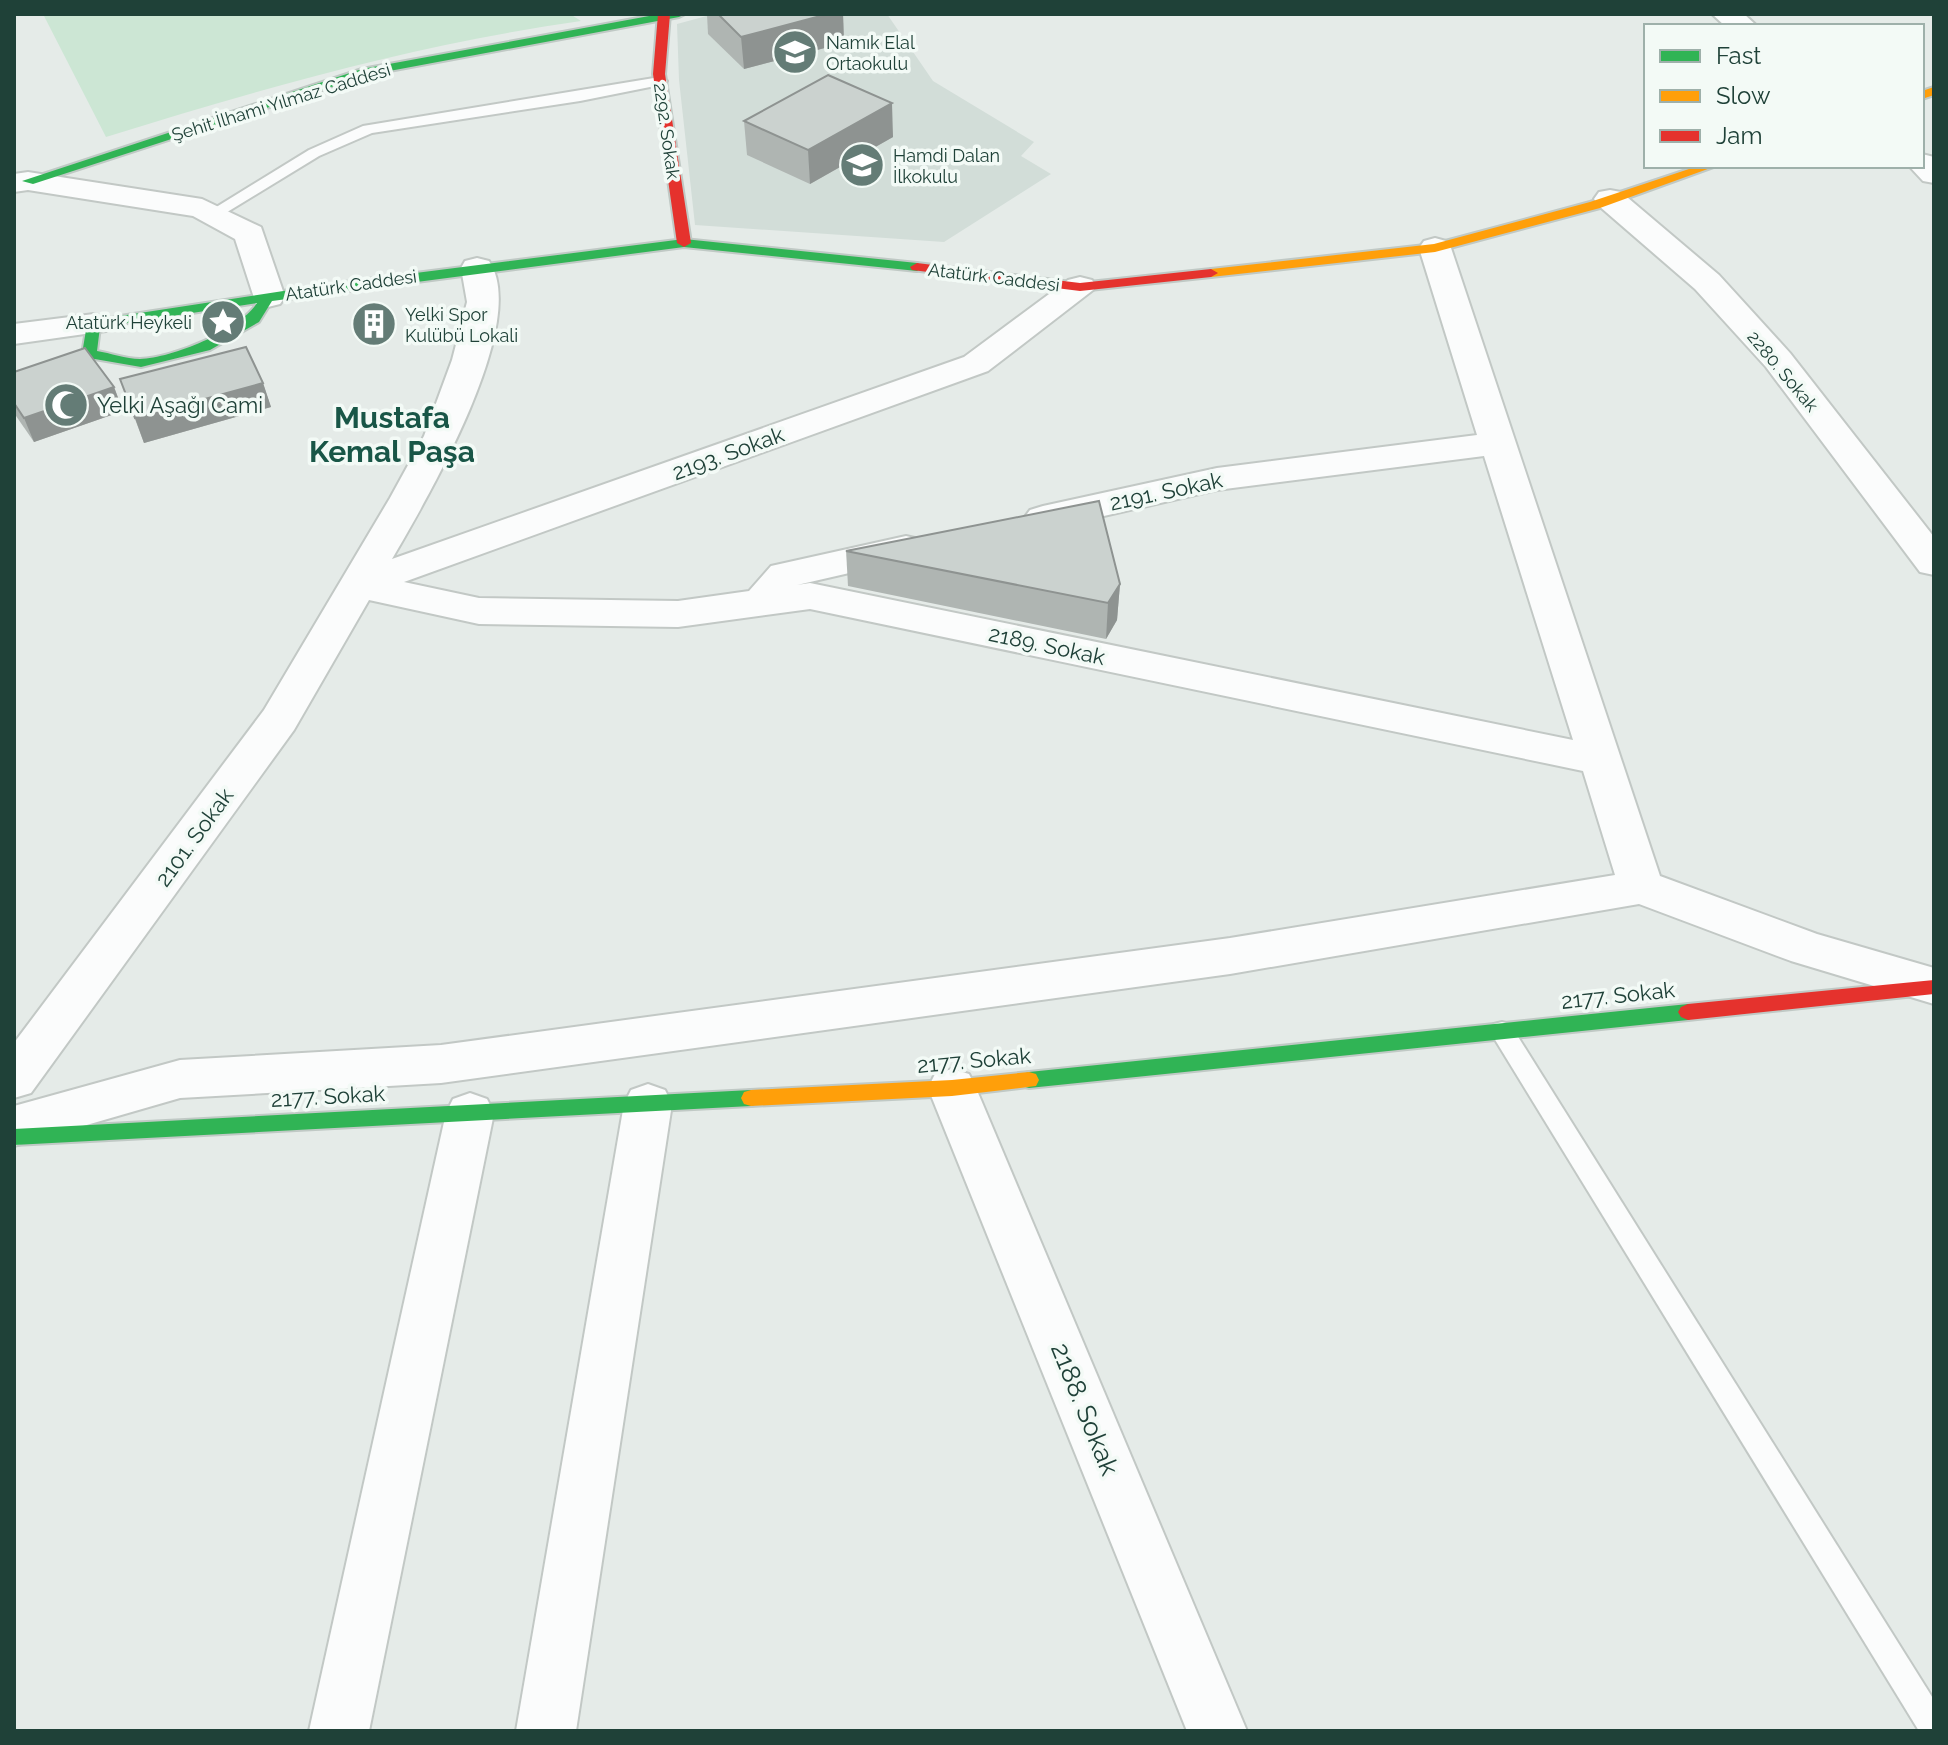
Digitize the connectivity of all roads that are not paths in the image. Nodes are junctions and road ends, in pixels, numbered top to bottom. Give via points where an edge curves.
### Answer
1 (668, 16) edge
2 (660, 81) junction
3 (1704, 168) edge
4 (19, 185) edge
5 (1610, 199) junction
6 (213, 214) junction
7 (684, 243) junction
8 (1435, 248) junction
9 (477, 268) junction
10 (1080, 287) junction
11 (268, 297) junction
12 (94, 324) junction
13 (14, 334) edge
14 (1498, 443) junction
15 (1017, 524) edge
16 (940, 541) edge
17 (1934, 563) edge
18 (358, 585) junction
19 (754, 604) junction
20 (1600, 760) junction
21 (1641, 887) junction
22 (1934, 986) edge
23 (1502, 1031) junction
24 (14, 1079) edge
25 (952, 1088) junction
26 (648, 1104) junction
27 (470, 1113) junction
28 (14, 1126) edge
29 (14, 1137) edge
30 (1934, 1727) edge
31 (339, 1731) edge
32 (546, 1731) edge
33 (1217, 1731) edge

1 - 2 street, 2292. Sokak
1 - 4 street, Şehit İlhami Yılmaz Caddesi via 366,72
2 - 6 lane via 368,129 314,153
2 - 7 street, 2292. Sokak
3 - 5 street, Atatürk Caddesi
4 - 6 street, Şehit İlhami Yılmaz Caddesi via 202,208
5 - 8 street, Atatürk Caddesi
5 - 17 street, 2280. Sokak via 1707,282 1778,360
6 - 11 street, Şehit İlhami Yılmaz Caddesi via 250,234
7 - 9 street, Atatürk Caddesi
7 - 10 street, Atatürk Caddesi
8 - 10 street, Atatürk Caddesi
8 - 14 street
9 - 11 street, Atatürk Caddesi
9 - 18 street, 2101. Sokak via 484,302 442,436
10 - 18 street, 2193. Sokak via 976,364
11 - 12 street, Atatürk Caddesi
11 - 12 street via 254,319 205,347 141,363 89,354
12 - 13 street
14 - 15 street, 2191. Sokak via 1217,479
14 - 20 street
16 - 19 street via 785,575
18 - 19 street, 2189. Sokak via 479,611 678,614
18 - 24 street, 2101. Sokak via 279,720
19 - 20 street, 2189. Sokak via 810,596
20 - 21 street
21 - 22 street via 1807,949
21 - 28 street via 1230,956 441,1064 180,1079
22 - 23 street, 2177. Sokak
23 - 25 street, 2177. Sokak
23 - 30 lane
25 - 26 street, 2177. Sokak
25 - 33 street, 2188. Sokak
26 - 27 street, 2177. Sokak
26 - 32 street
27 - 29 street, 2177. Sokak
27 - 31 street

